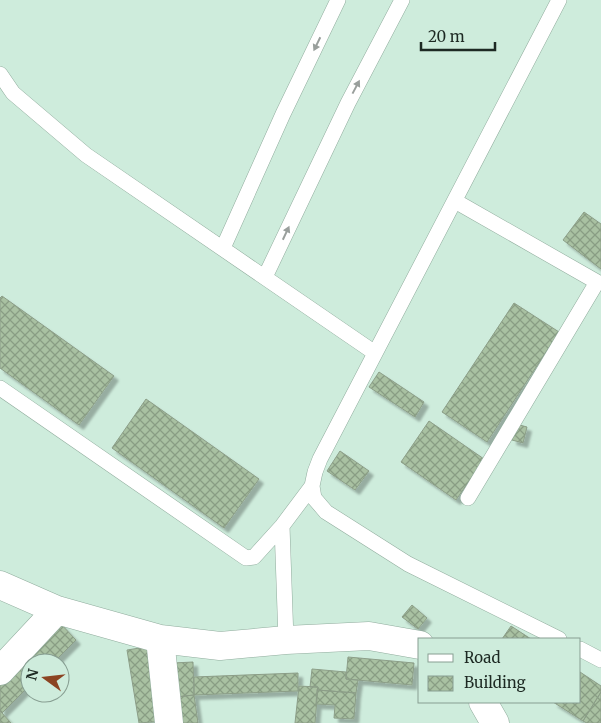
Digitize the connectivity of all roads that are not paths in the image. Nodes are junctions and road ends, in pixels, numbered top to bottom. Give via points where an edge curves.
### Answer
1 (338, 0) edge
2 (402, 0) edge
3 (558, 0) edge
4 (0, 74) edge
5 (455, 200) junction
6 (223, 248) junction
7 (265, 278) junction
8 (375, 354) junction
9 (0, 388) edge
10 (312, 486) junction
11 (468, 498) dead end
12 (282, 526) junction
13 (0, 585) edge
14 (57, 610) junction
15 (557, 638) edge
16 (160, 639) junction
17 (286, 640) junction
18 (418, 645) edge
19 (581, 650) edge
20 (601, 660) edge
21 (0, 672) edge
22 (484, 703) edge
23 (169, 723) edge
24 (495, 723) edge

1 -> 6 lane
7 -> 2 lane via 348,103
3 - 5 lane
4 - 6 lane via 12,93 86,155
5 - 8 lane
5 - 11 lane via 597,282
6 - 7 lane
7 - 8 lane
8 - 10 lane via 320,459
9 - 12 lane via 246,558 254,557
10 - 12 lane
10 - 15 lane via 314,498 326,512 408,564
12 - 17 lane
13 - 14 street
14 - 16 street
14 - 21 street
16 - 17 street via 220,646
16 - 23 street
17 - 18 street via 369,636
19 - 20 lane
22 - 24 street

